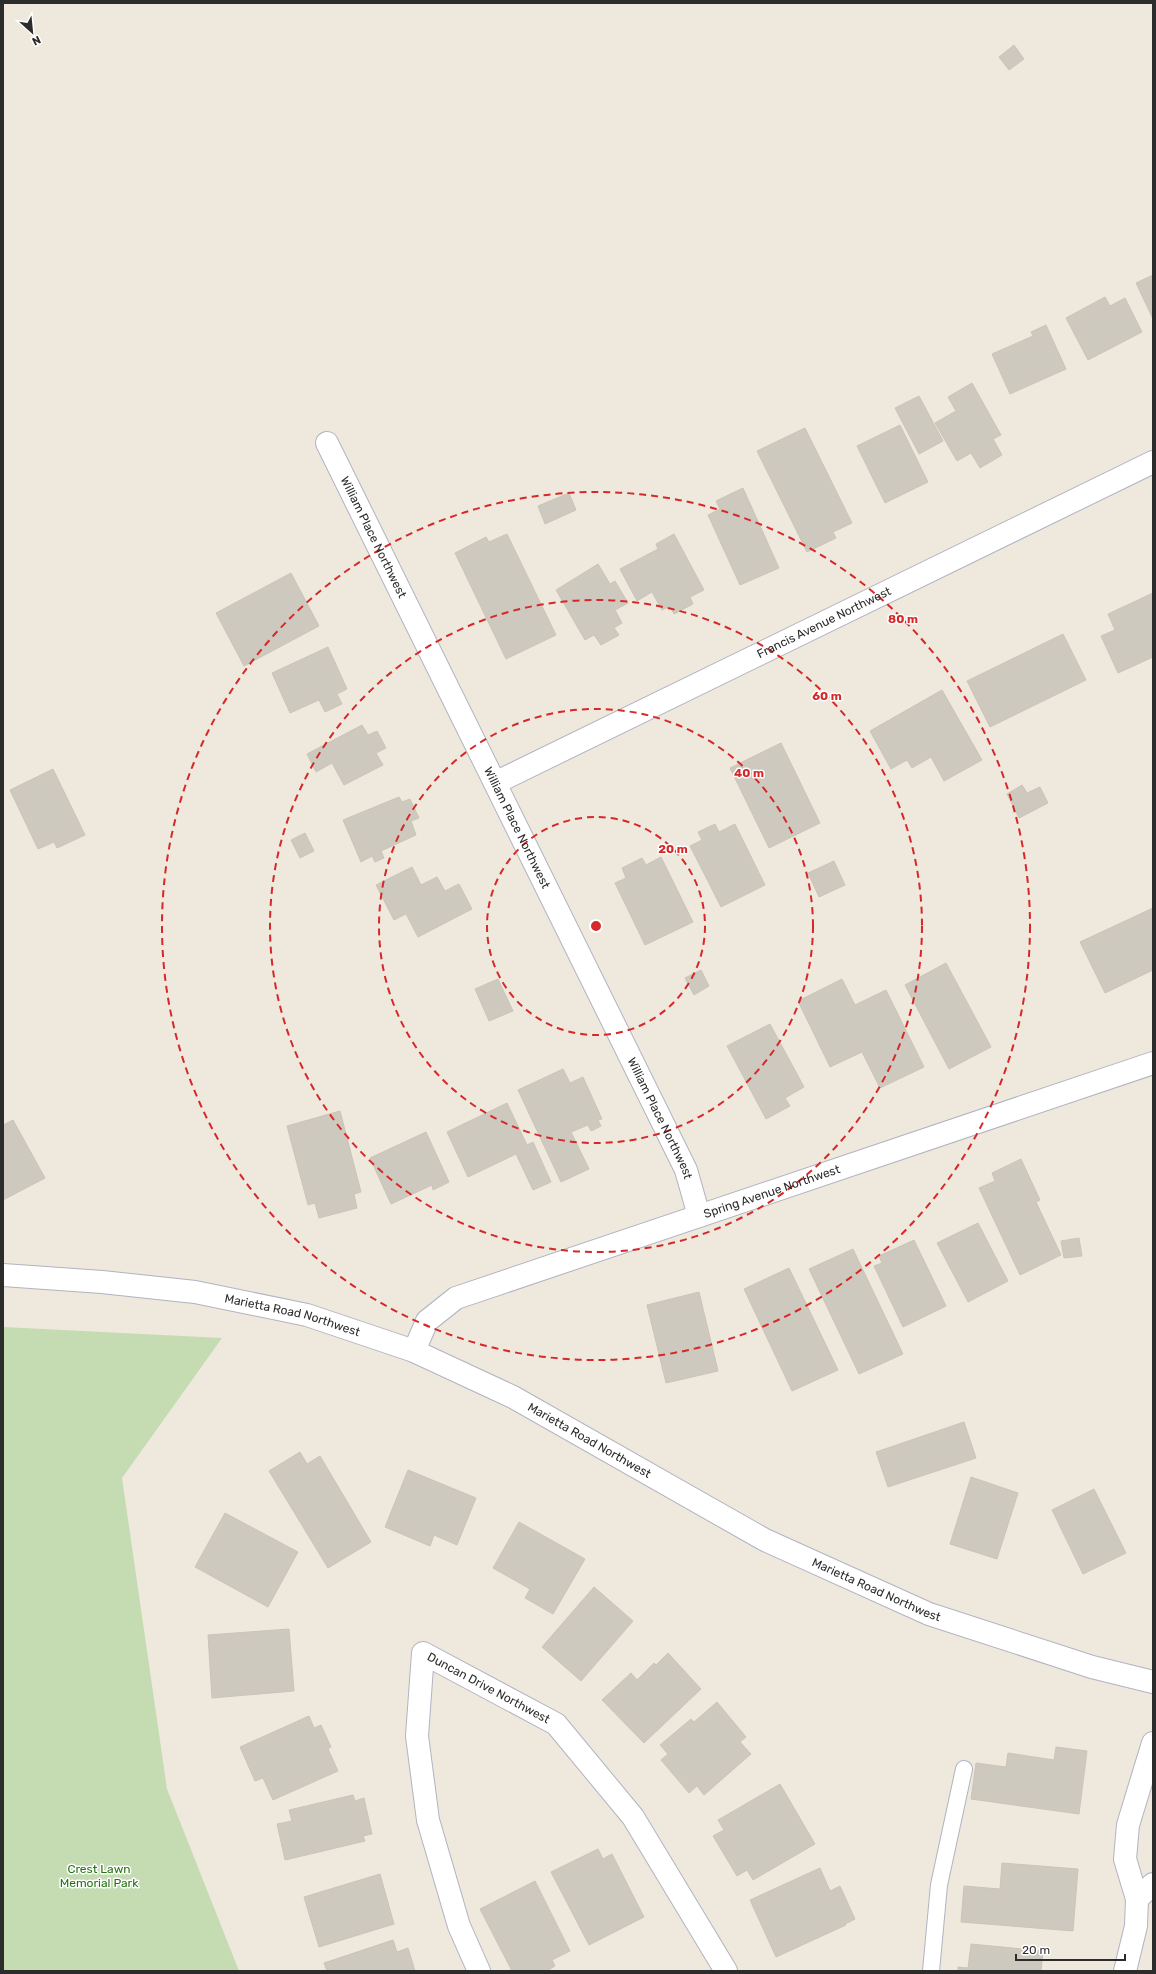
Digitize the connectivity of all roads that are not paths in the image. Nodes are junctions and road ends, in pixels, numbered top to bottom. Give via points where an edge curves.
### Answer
1 (327, 443) dead end
2 (1153, 462) edge
3 (495, 783) junction
4 (1153, 1063) edge
5 (699, 1216) junction
6 (3, 1275) edge
7 (414, 1351) junction
8 (1153, 1682) edge
9 (1153, 1743) edge
10 (964, 1769) dead end
11 (1153, 1884) edge
12 (1136, 1899) junction
13 (479, 1971) edge
14 (726, 1971) edge
15 (931, 1971) edge
16 (1125, 1971) edge

1 - 3 street, William Place Northwest
2 - 3 street, Francis Avenue Northwest
3 - 5 street, William Place Northwest via 686,1170
4 - 5 street, Spring Avenue Northwest
5 - 7 street, Spring Avenue Northwest via 456,1298 427,1320
6 - 7 street, Marietta Road Northwest via 195,1292 306,1315
7 - 8 street, Marietta Road Northwest via 513,1397 772,1544 930,1614 1092,1667
9 - 12 street via 1128,1825 1125,1859
10 - 15 lane via 939,1885
11 - 12 street
12 - 16 street via 1136,1926
13 - 14 street, Duncan Drive Northwest via 459,1926 428,1820 417,1736 423,1653 556,1724 633,1817

